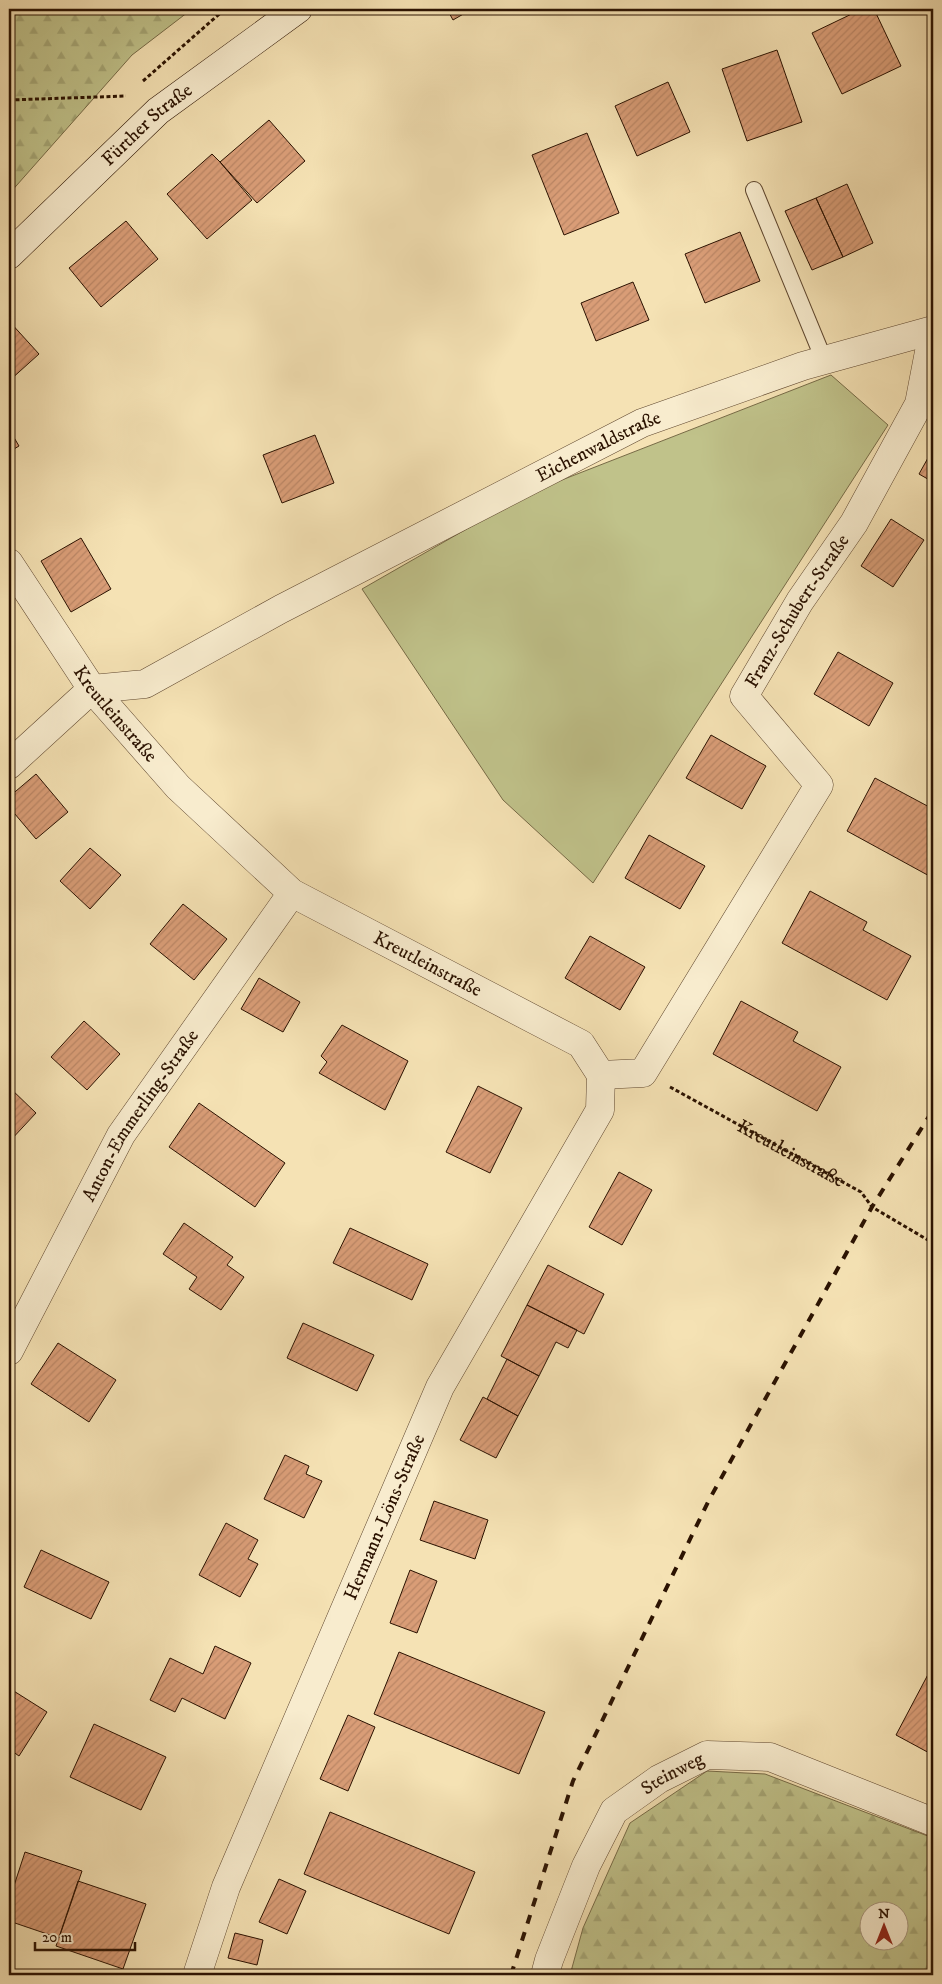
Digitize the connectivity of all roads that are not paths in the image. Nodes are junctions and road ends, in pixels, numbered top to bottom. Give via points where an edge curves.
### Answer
1 (298, 9) edge
2 (754, 190) dead end
3 (9, 255) edge
4 (933, 330) edge
5 (824, 360) junction
6 (9, 563) edge
7 (92, 689) junction
8 (9, 765) edge
9 (292, 893) junction
10 (601, 1075) junction
11 (9, 1351) edge
12 (933, 1822) edge
13 (197, 1975) edge
14 (546, 1975) edge

1 - 3 street, Fürther Straße via 158,111
2 - 5 lane
4 - 5 street, Eichenwaldstraße
4 - 10 street, Franz-Schubert-Straße via 919,404 854,523 800,601 744,696 819,785 643,1072
5 - 7 street, Eichenwaldstraße via 642,422 281,609 145,684
6 - 7 street, Kreutleinstraße
7 - 8 street
7 - 9 street, Kreutleinstraße via 178,787
9 - 10 street, Kreutleinstraße via 581,1044
9 - 11 street, Anton-Emmerling-Straße via 121,1136
10 - 13 street, Hermann-Löns-Straße via 600,1110 440,1387 226,1887
12 - 14 street, Steinweg via 770,1757 707,1755 659,1779 614,1811 586,1866

